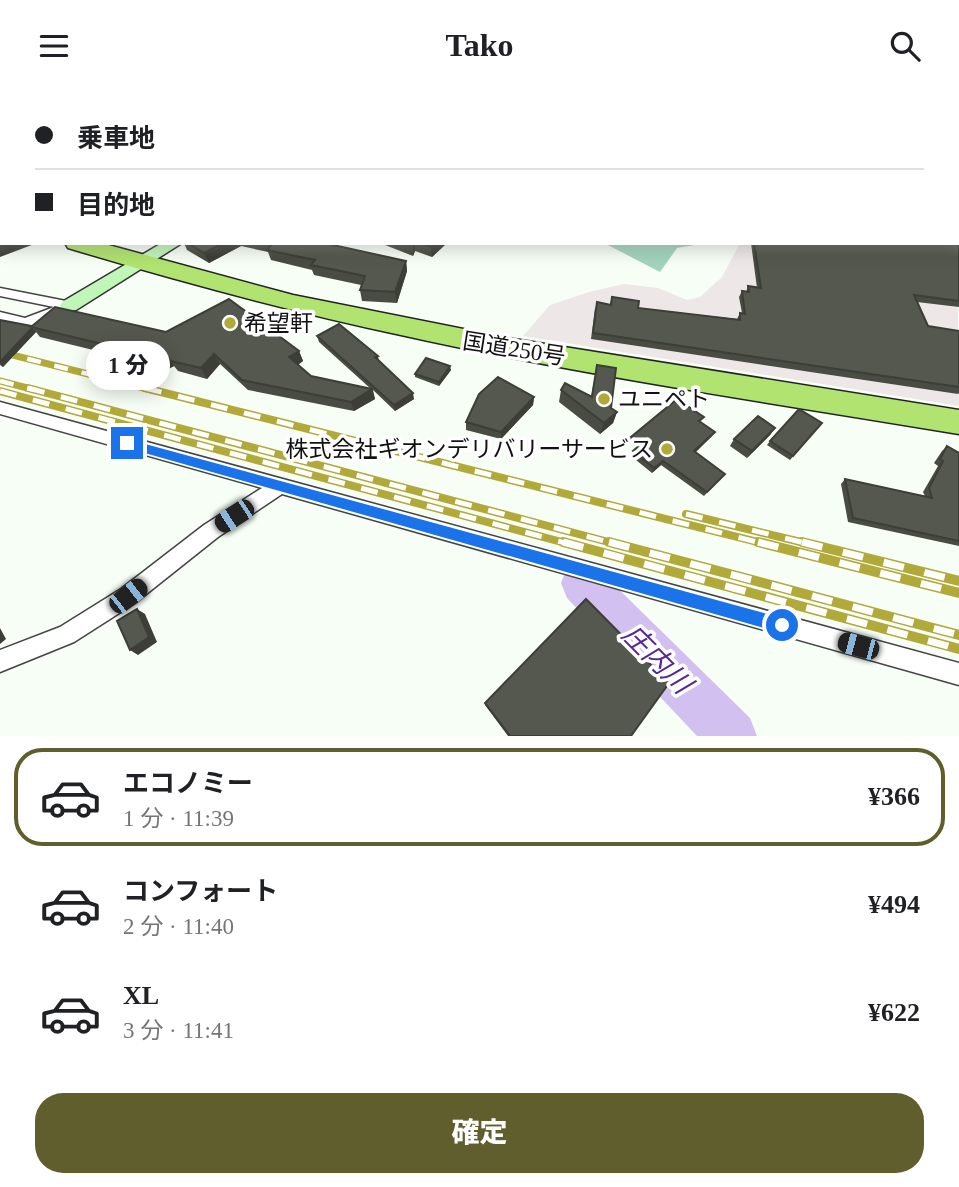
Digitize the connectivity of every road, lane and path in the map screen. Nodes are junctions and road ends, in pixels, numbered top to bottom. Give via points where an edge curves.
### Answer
1 (82, 245) edge
2 (171, 245) edge
3 (141, 264) junction
4 (0, 292) edge
5 (69, 306) junction
6 (0, 316) edge
7 (0, 408) edge
8 (959, 422) edge
9 (280, 486) junction
10 (0, 661) edge
11 (959, 674) edge

1 - 3 highway, 国道250号
2 - 3 street
3 - 5 street
3 - 8 highway, 国道250号 via 428,335
4 - 5 street
5 - 6 street via 26,323
7 - 9 street
9 - 10 street via 67,635
9 - 11 street

